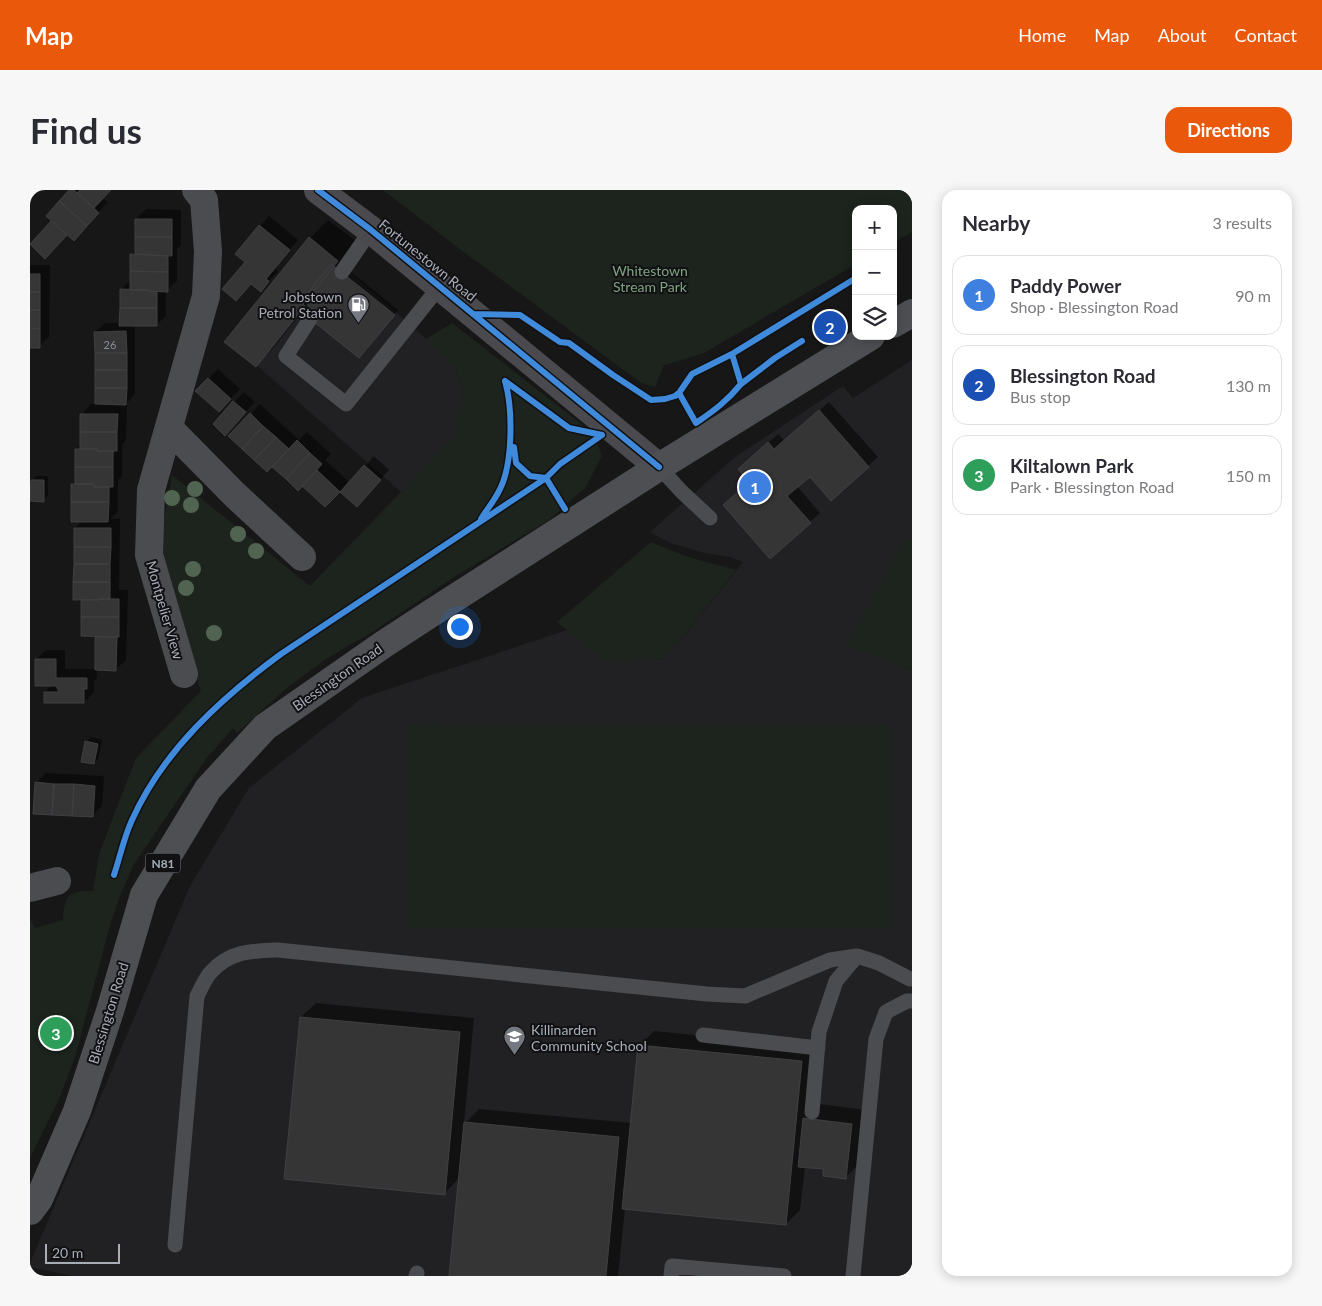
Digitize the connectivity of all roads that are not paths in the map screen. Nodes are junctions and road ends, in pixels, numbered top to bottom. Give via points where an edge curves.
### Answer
1 (318, 190) edge
2 (205, 193) edge
3 (371, 230) junction
4 (342, 272) dead end
5 (440, 286) junction
6 (912, 313) edge
7 (310, 319) dead end
8 (897, 322) edge
9 (864, 340) edge
10 (168, 428) junction
11 (659, 466) junction
12 (710, 518) dead end
13 (302, 557) dead end
14 (184, 674) dead end
15 (57, 881) dead end
16 (30, 888) edge
17 (857, 956) junction
18 (911, 971) edge
19 (910, 1001) edge
20 (702, 1035) dead end
21 (818, 1048) junction
22 (812, 1112) dead end
23 (30, 1211) edge
24 (174, 1245) dead end
25 (671, 1276) edge
26 (784, 1276) edge
27 (853, 1276) edge

1 - 3 street, Fortunestown Road
2 - 10 street, Montpelier View via 206,296
3 - 4 lane
3 - 5 street, Fortunestown Road
5 - 7 lane via 346,404 286,356
5 - 11 street, Fortunestown Road
6 - 8 main road
9 - 11 main road, Blessington Road / N81
10 - 13 street
10 - 14 street, Montpelier View via 151,490 148,555
11 - 12 lane
11 - 23 main road, Blessington Road / N81 via 384,644 273,721 208,789 144,895 77,1111 39,1200
15 - 16 street
17 - 18 lane
17 - 21 lane via 836,981 819,1032
17 - 24 lane via 830,960 745,996 278,950 250,951 228,957 210,973 197,996
18 - 19 lane
19 - 27 lane via 886,1012 876,1039
20 - 21 lane
21 - 22 lane
25 - 26 lane via 672,1266

